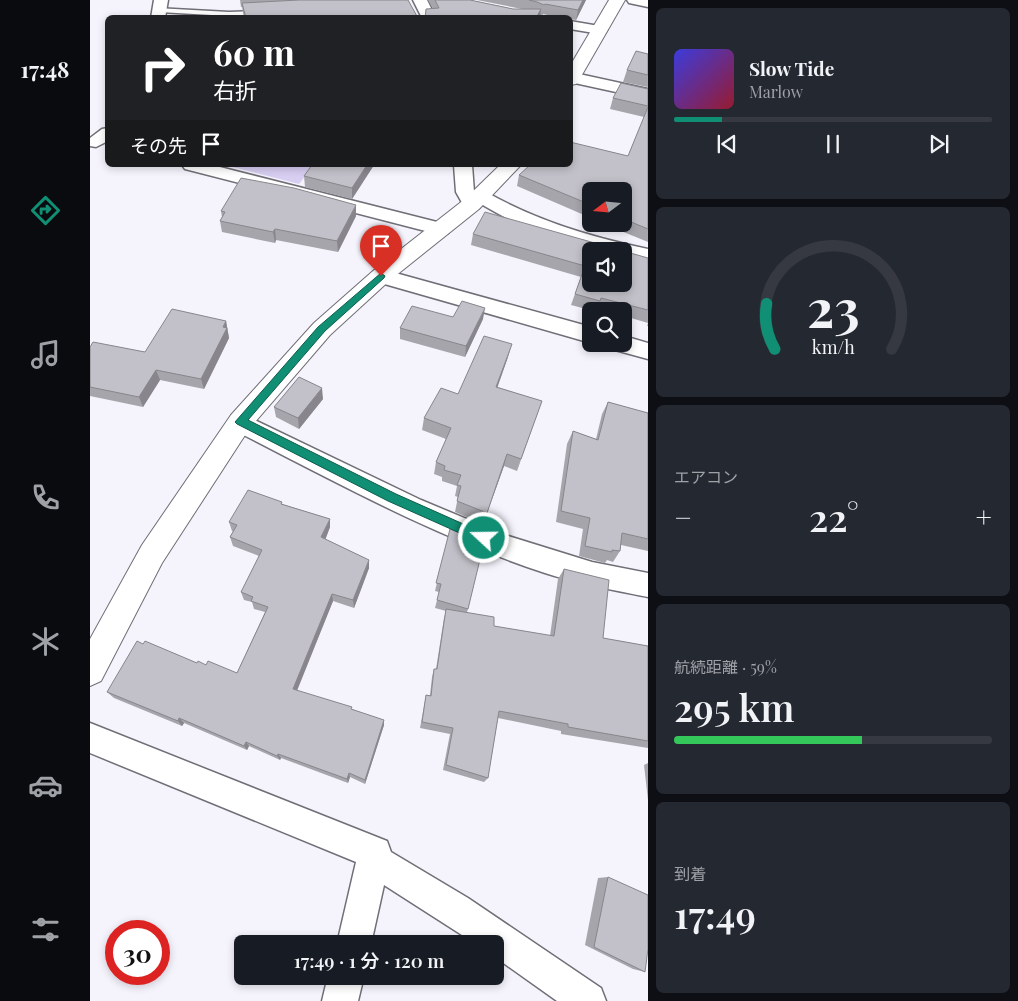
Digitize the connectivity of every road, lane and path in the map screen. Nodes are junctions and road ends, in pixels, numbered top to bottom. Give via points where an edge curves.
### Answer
1 (420, 0) edge
2 (617, 0) edge
3 (634, 0) edge
4 (648, 3) edge
5 (159, 9) edge
6 (268, 12) edge
7 (428, 15) edge
8 (573, 25) edge
9 (600, 30) junction
10 (573, 75) edge
11 (573, 78) edge
12 (648, 94) edge
13 (105, 135) edge
14 (105, 144) edge
15 (199, 167) edge
16 (463, 167) edge
17 (509, 167) edge
18 (476, 200) junction
19 (441, 229) junction
20 (648, 256) edge
21 (381, 276) junction
22 (582, 332) edge
23 (632, 347) edge
24 (648, 351) edge
25 (240, 422) junction
26 (648, 585) edge
27 (90, 670) edge
28 (90, 738) edge
29 (374, 860) junction
30 (356, 935) edge
31 (344, 985) edge
32 (340, 1001) edge
33 (588, 1001) edge

1 - 7 street
2 - 9 street
3 - 4 street
5 - 6 lane via 228,14
8 - 9 street
9 - 10 street
11 - 12 street
13 - 14 street via 96,142
15 - 19 street
16 - 18 street via 465,192
17 - 18 street
18 - 19 street
18 - 20 street via 596,244
19 - 21 street
21 - 22 street
21 - 25 street via 322,329
23 - 24 street
25 - 26 street via 465,532 540,559
25 - 27 street via 152,554
28 - 29 street via 375,853
29 - 30 street
29 - 33 street via 444,902
31 - 32 street

